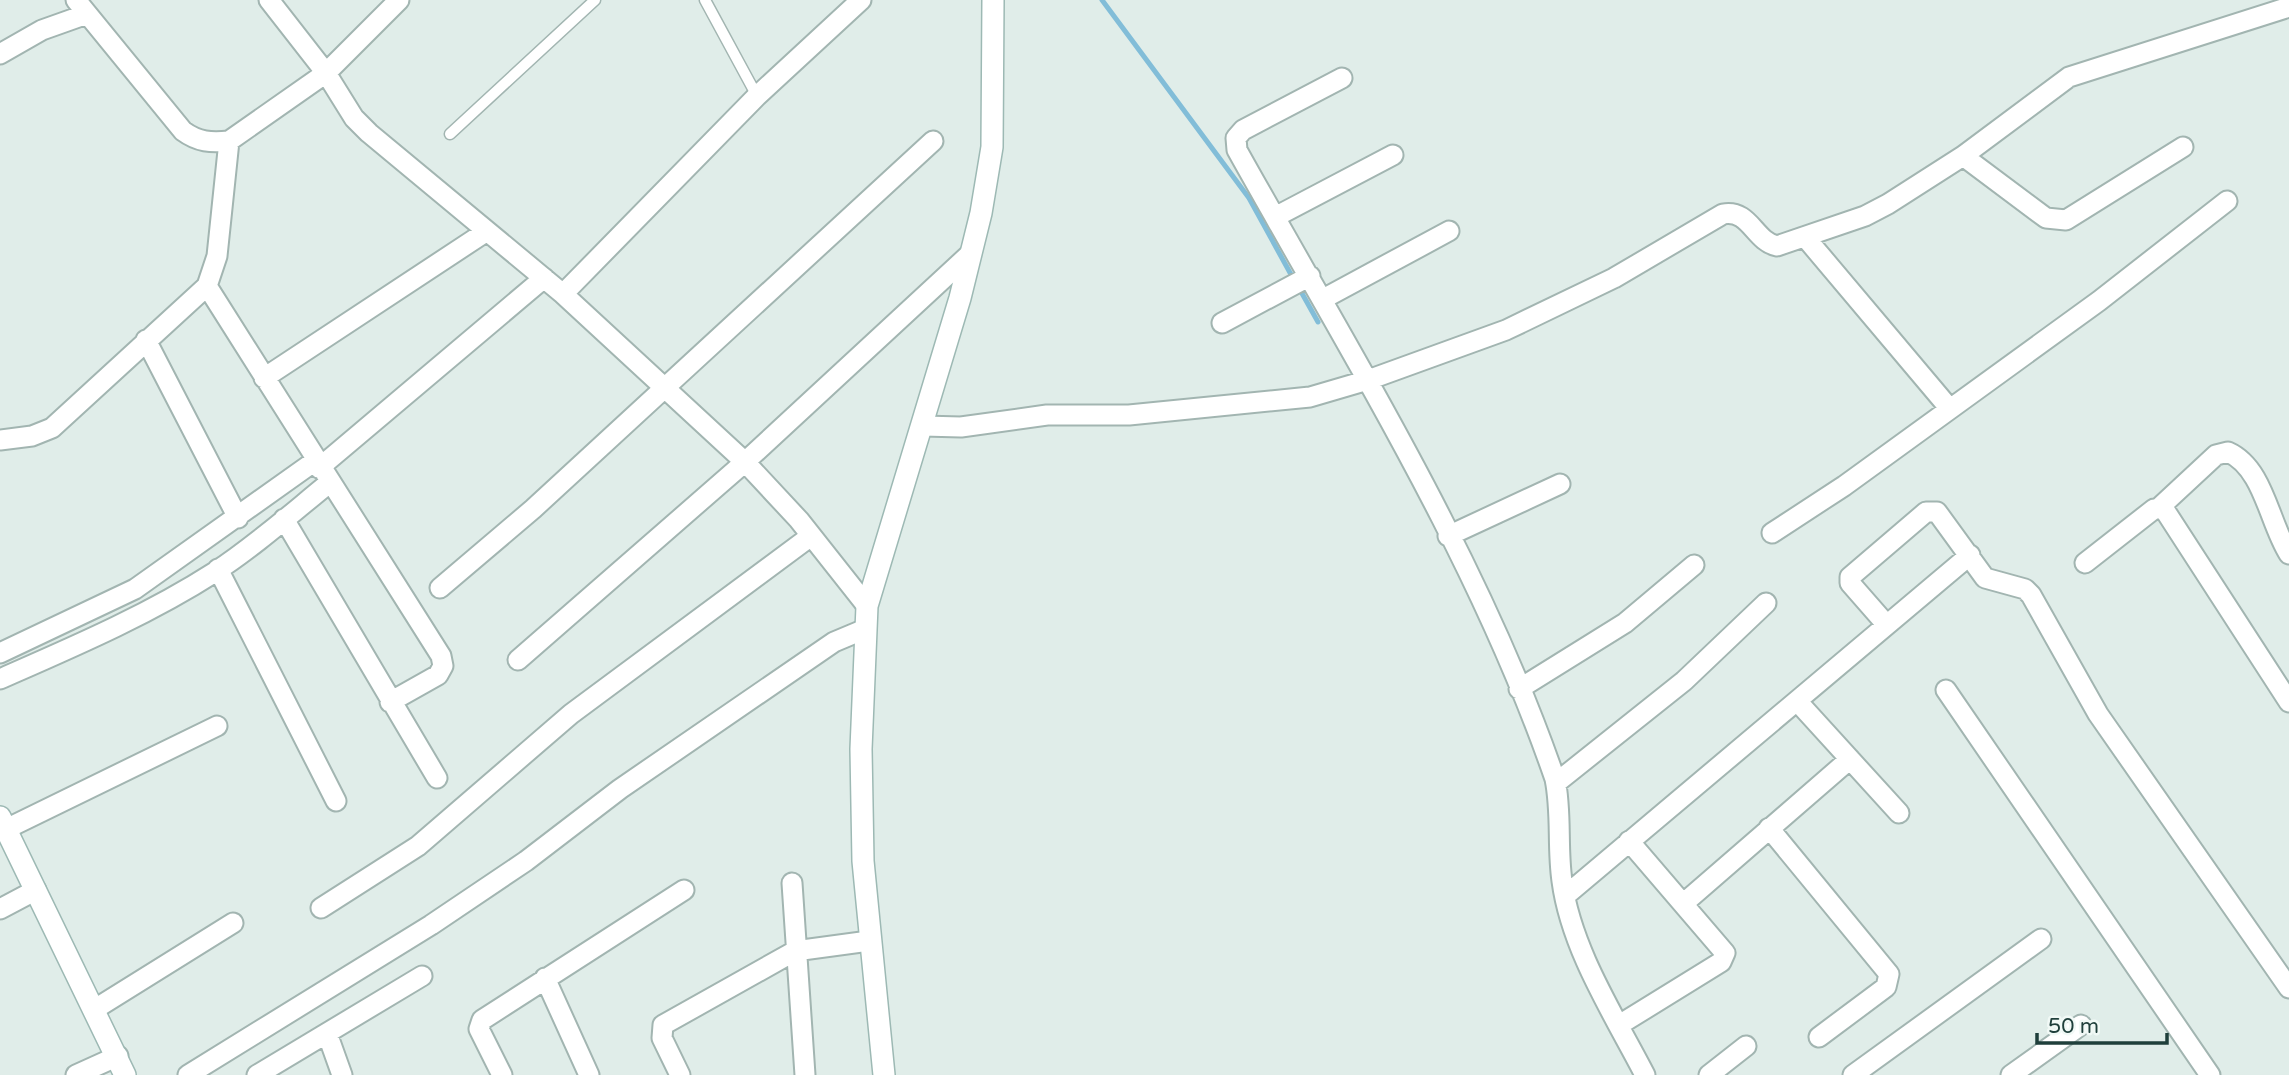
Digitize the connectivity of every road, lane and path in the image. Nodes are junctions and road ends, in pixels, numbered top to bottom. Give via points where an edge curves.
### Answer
1 (269, 0) edge
2 (399, 0) edge
3 (595, 0) edge
4 (705, 0) edge
5 (861, 0) edge
6 (993, 0) edge
7 (2289, 6) edge
8 (82, 7) edge
9 (0, 54) edge
10 (326, 73) junction
11 (1342, 78) dead end
12 (757, 96) junction
13 (450, 134) dead end
14 (229, 141) junction
15 (933, 141) dead end
16 (2183, 147) dead end
17 (1393, 155) dead end
18 (1963, 156) junction
19 (2227, 201) dead end
20 (1275, 217) junction
21 (487, 231) junction
22 (1449, 231) dead end
23 (1805, 237) junction
24 (971, 254) junction
25 (544, 278) junction
26 (1301, 280) junction
27 (207, 286) junction
28 (563, 294) junction
29 (1323, 299) junction
30 (1222, 323) dead end
31 (146, 340) junction
32 (264, 378) junction
33 (1368, 380) junction
34 (664, 389) junction
35 (1950, 409) junction
36 (923, 426) junction
37 (0, 440) edge
38 (746, 462) junction
39 (321, 471) junction
40 (1560, 484) dead end
41 (2160, 508) junction
42 (239, 518) junction
43 (285, 519) junction
44 (1772, 533) dead end
45 (811, 536) junction
46 (1448, 537) junction
47 (2289, 554) edge
48 (1970, 555) junction
49 (2085, 563) dead end
50 (1694, 565) dead end
51 (218, 569) junction
52 (440, 588) dead end
53 (1766, 603) dead end
54 (867, 606) junction
55 (1885, 623) junction
56 (865, 629) junction
57 (0, 653) edge
58 (518, 660) dead end
59 (0, 679) edge
60 (1519, 689) junction
61 (1946, 690) dead end
62 (1797, 701) junction
63 (390, 702) junction
64 (2289, 702) edge
65 (217, 726) dead end
66 (1850, 759) junction
67 (437, 778) dead end
68 (1556, 783) junction
69 (336, 802) dead end
70 (1899, 813) dead end
71 (3, 823) edge
72 (1769, 828) junction
73 (1629, 841) junction
74 (792, 883) dead end
75 (36, 890) junction
76 (684, 890) dead end
77 (1565, 896) junction
78 (1684, 903) junction
79 (321, 908) dead end
80 (0, 909) edge
81 (233, 923) dead end
82 (2041, 939) dead end
83 (869, 941) junction
84 (795, 951) junction
85 (422, 976) dead end
86 (545, 978) junction
87 (2289, 988) edge
88 (95, 1009) junction
89 (1619, 1025) junction
90 (2081, 1025) dead end
91 (327, 1033) junction
92 (1819, 1037) dead end
93 (1746, 1046) dead end
94 (121, 1065) edge
95 (263, 1073) edge
96 (76, 1075) edge
97 (188, 1075) edge
98 (342, 1075) edge
99 (502, 1075) edge
100 (589, 1075) edge
101 (680, 1075) edge
102 (805, 1075) edge
103 (884, 1075) edge
104 (1645, 1075) edge
105 (1709, 1075) edge
106 (1853, 1075) edge
107 (2011, 1075) edge
108 (2210, 1075) edge

1 - 10 street
2 - 10 street
3 - 13 lane
4 - 12 lane
5 - 12 street
6 - 24 street via 990,169
7 - 18 street via 2069,77
8 - 9 street
8 - 14 street via 183,131 195,140
10 - 14 street
10 - 21 street via 369,133
11 - 20 street via 1243,130 1236,138 1237,150
12 - 28 street
14 - 27 street via 217,256
15 - 34 street
16 - 18 street via 2058,221 2046,218
17 - 20 street
18 - 23 street via 1888,204
19 - 35 street
20 - 26 street
21 - 25 street
21 - 32 street
22 - 29 street
23 - 33 street via 1772,245 1744,218 1723,214 1560,306
23 - 35 street
24 - 36 street
24 - 38 street
25 - 28 street
25 - 39 street
26 - 29 street
26 - 30 street
27 - 31 street
27 - 32 street
28 - 34 street
29 - 33 street
31 - 37 street via 52,428
31 - 42 street
32 - 39 street
33 - 36 street via 1310,397 1248,404 1129,415 1046,415 961,427
33 - 46 street
34 - 38 street
34 - 52 street
35 - 44 street
36 - 54 street
38 - 45 street
38 - 58 street
39 - 42 street
39 - 43 street
39 - 63 street via 443,662 438,675
40 - 46 street
41 - 47 street via 2216,455 2228,452 2243,460 2254,477
41 - 49 street
41 - 64 street
42 - 57 street via 112,602
43 - 51 street
43 - 63 street
45 - 54 street
45 - 79 street via 571,714 418,846
46 - 60 street
48 - 55 street
48 - 55 street via 1940,514 1926,512 1850,577 1850,583
48 - 87 street via 1985,578 2025,589 2031,595 2098,714
50 - 60 street via 1625,623
51 - 59 street via 121,624
51 - 69 street
53 - 68 street via 1684,681
54 - 56 street
55 - 62 street
56 - 83 street via 861,789
56 - 97 street via 834,642 431,925
60 - 68 street
61 - 108 street
62 - 66 street
62 - 73 street
63 - 67 street
65 - 71 street
66 - 70 street
66 - 72 street
68 - 77 street
71 - 75 street
72 - 78 street
72 - 92 street via 1889,974 1886,987
73 - 77 street
73 - 78 street
74 - 84 street
75 - 80 street
75 - 88 street
76 - 86 street
77 - 89 street via 1583,949
78 - 89 street via 1725,949 1724,957
81 - 88 street
82 - 106 street
83 - 84 street
83 - 103 street
84 - 101 street via 663,1024 662,1038
84 - 102 street
85 - 91 street
86 - 99 street via 479,1024
86 - 100 street
88 - 94 street
89 - 104 street
90 - 107 street
91 - 95 street
91 - 98 street
93 - 105 street
94 - 96 street

